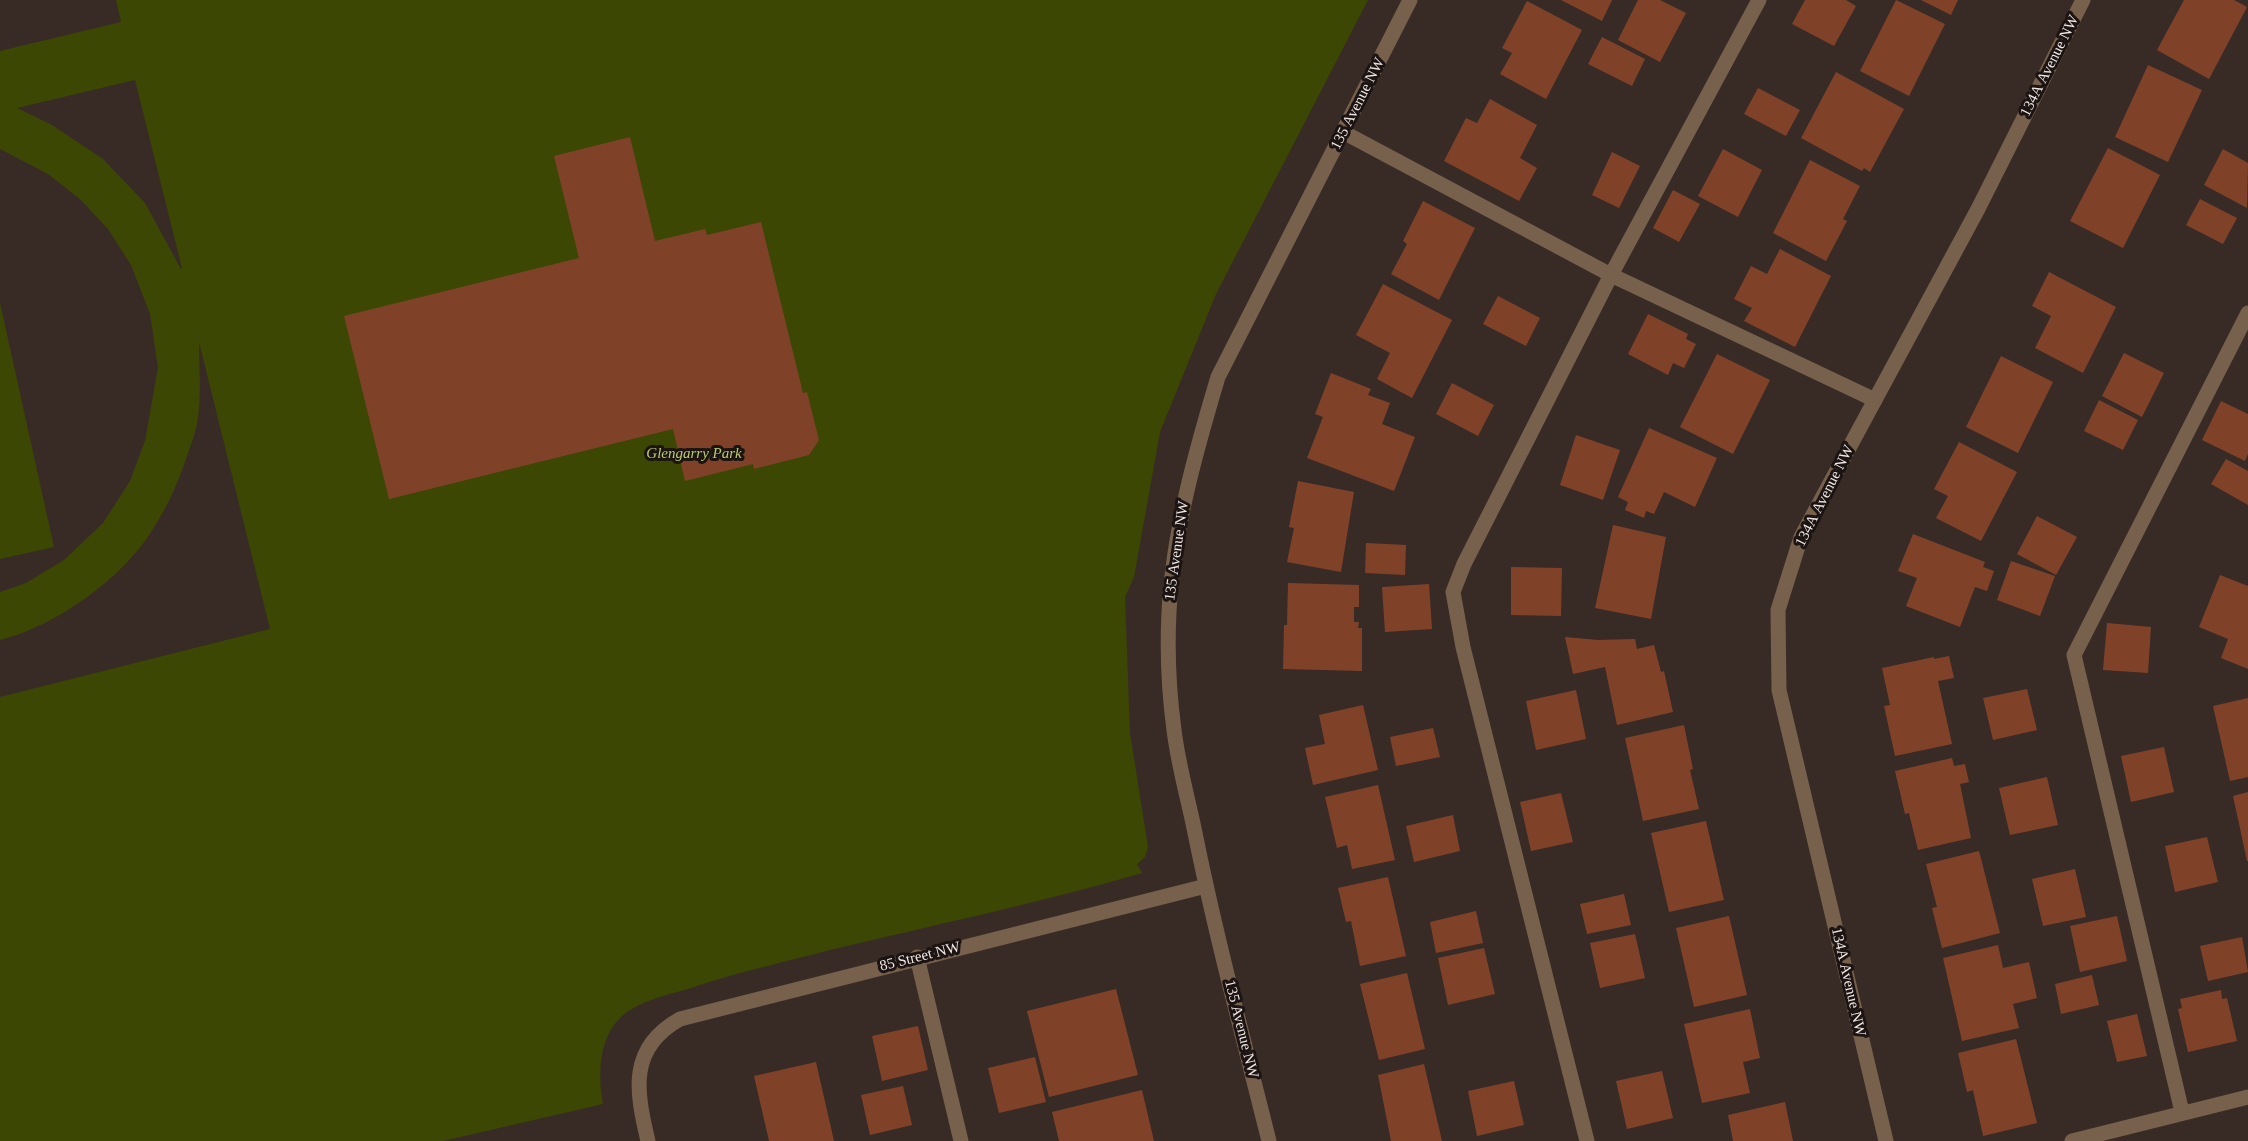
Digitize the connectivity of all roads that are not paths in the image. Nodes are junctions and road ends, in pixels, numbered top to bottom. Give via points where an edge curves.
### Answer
1 (1410, 0) edge
2 (1759, 0) edge
3 (2083, 0) edge
4 (1343, 132) junction
5 (1611, 275) junction
6 (2248, 313) edge
7 (1875, 400) junction
8 (1206, 886) junction
9 (917, 957) junction
10 (2248, 1097) edge
11 (2182, 1112) junction
12 (648, 1141) edge
13 (961, 1141) edge
14 (1269, 1141) edge
15 (1587, 1141) edge
16 (1886, 1141) edge
17 (2072, 1141) edge

1 - 4 street, 135 Avenue NW
2 - 5 street
3 - 7 street, 134A Avenue NW via 1978,209
4 - 5 street
4 - 8 street, 135 Avenue NW via 1218,377 1182,511 1168,613 1170,670 1174,730
5 - 7 street
5 - 15 street via 1453,592 1463,647
6 - 11 street via 2074,655
7 - 16 street, 134A Avenue NW via 1801,537 1778,610 1779,690
8 - 9 street, 85 Street NW
8 - 14 street, 135 Avenue NW
9 - 12 street, 85 Street NW via 680,1019 662,1029 647,1049 640,1071 639,1104
9 - 13 street
10 - 11 street
11 - 17 street

